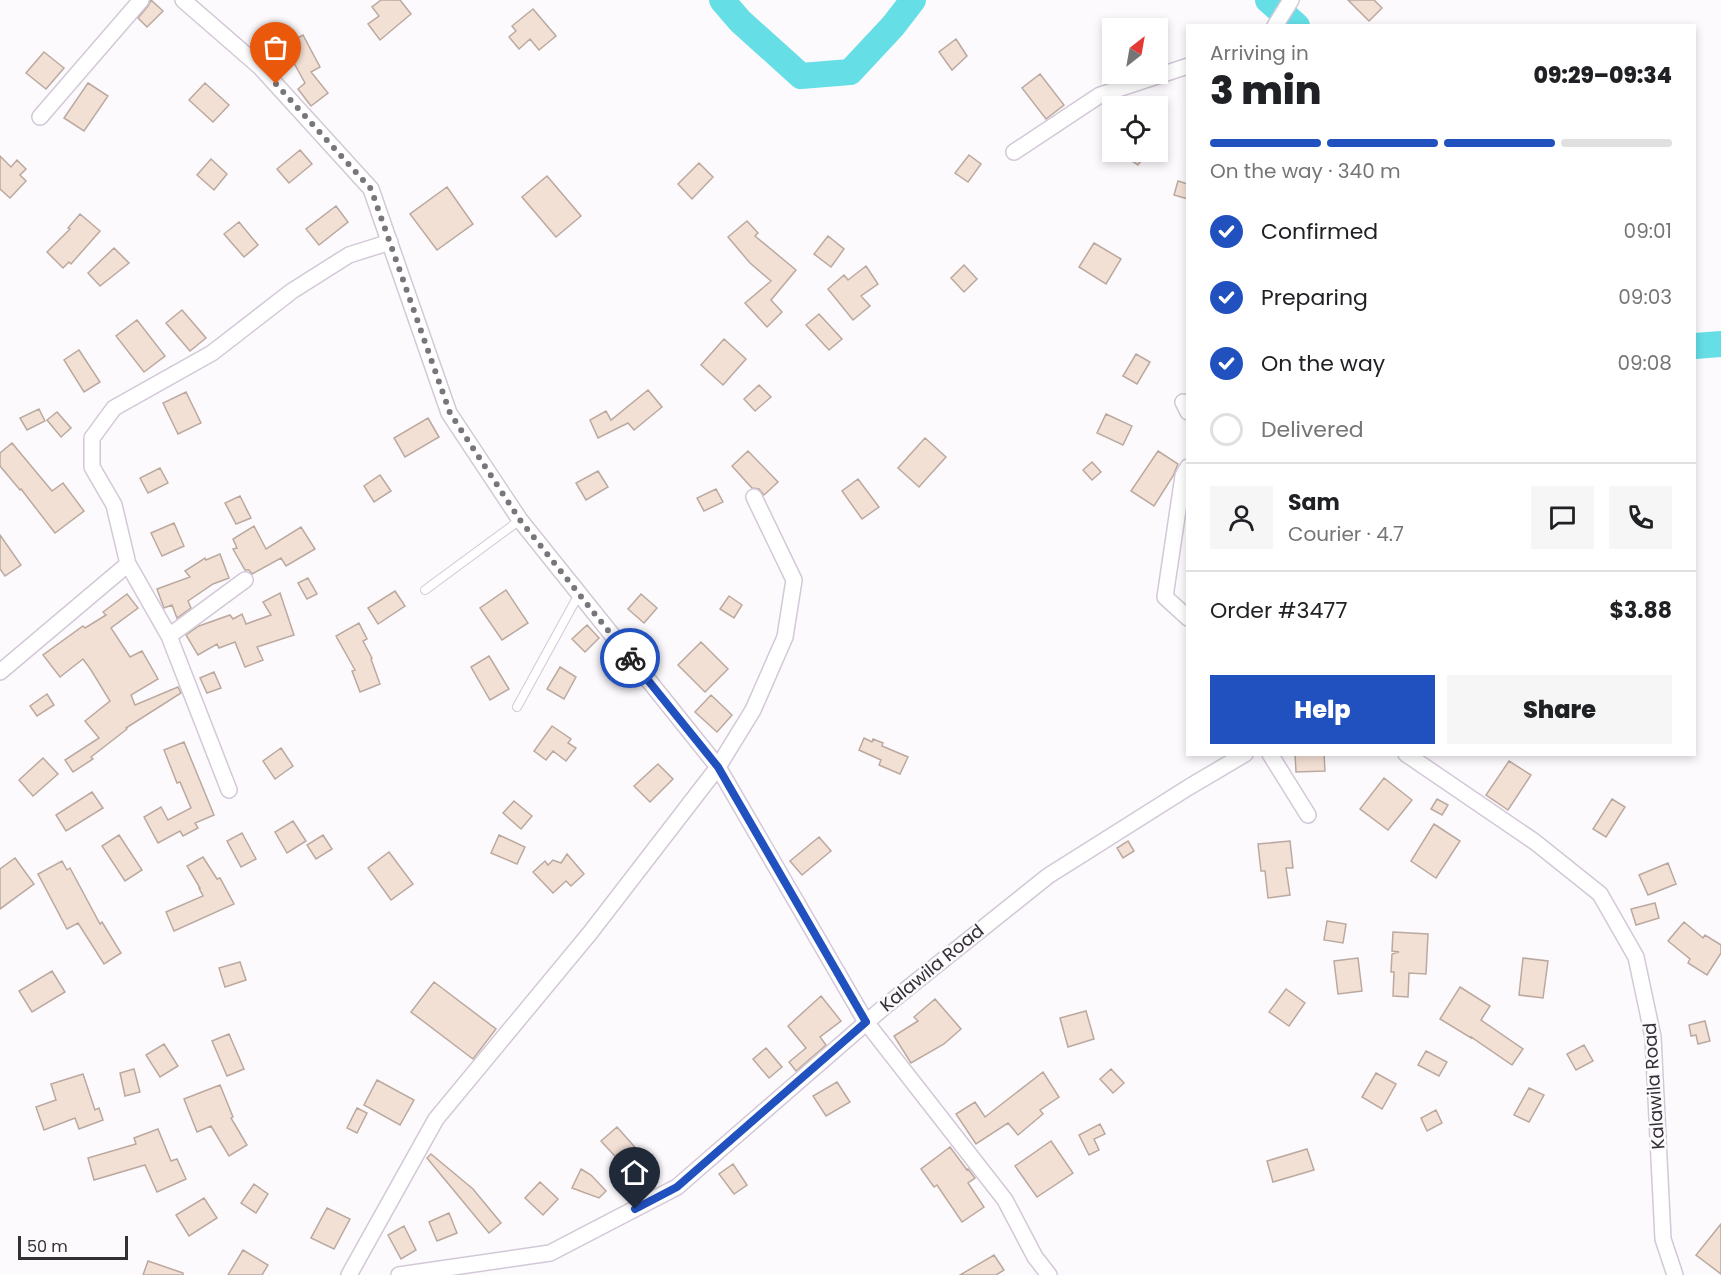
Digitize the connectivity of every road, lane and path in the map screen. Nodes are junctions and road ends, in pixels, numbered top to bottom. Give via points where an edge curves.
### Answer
1 (141, 0) edge
2 (183, 0) edge
3 (1291, 0) edge
4 (1276, 24) edge
5 (1186, 67) edge
6 (40, 117) dead end
7 (1014, 152) dead end
8 (390, 242) junction
9 (1186, 471) edge
10 (754, 497) dead end
11 (520, 520) junction
12 (128, 564) junction
13 (245, 580) dead end
14 (425, 590) dead end
15 (579, 594) junction
16 (1186, 616) edge
17 (169, 636) junction
18 (0, 672) edge
19 (517, 707) dead end
20 (1242, 756) edge
21 (1271, 756) edge
22 (1409, 756) edge
23 (718, 767) junction
24 (229, 790) dead end
25 (1308, 815) dead end
26 (866, 1022) junction
27 (349, 1275) edge
28 (399, 1275) edge
29 (1049, 1275) edge
30 (1675, 1275) edge

1 - 6 street
2 - 8 street via 260,67 371,189
3 - 4 street
5 - 7 street via 1100,95
8 - 11 street via 450,413
8 - 12 street via 349,255 292,291 212,353 114,408 92,438 92,467 114,505
9 - 16 street via 1165,597
10 - 23 street via 794,580 785,637 753,710
11 - 14 lane
11 - 15 street
12 - 17 street
12 - 18 street
13 - 17 street
15 - 19 lane
15 - 23 street
17 - 24 street
20 - 26 street, Kalawila Road via 1048,876
21 - 25 street
22 - 30 street, Kalawila Road via 1535,842 1600,894 1636,957 1653,1037 1663,1239
23 - 26 street
23 - 27 street via 590,933 436,1119
26 - 28 street, Kalawila Road via 677,1187 550,1252
26 - 29 street via 1005,1200

